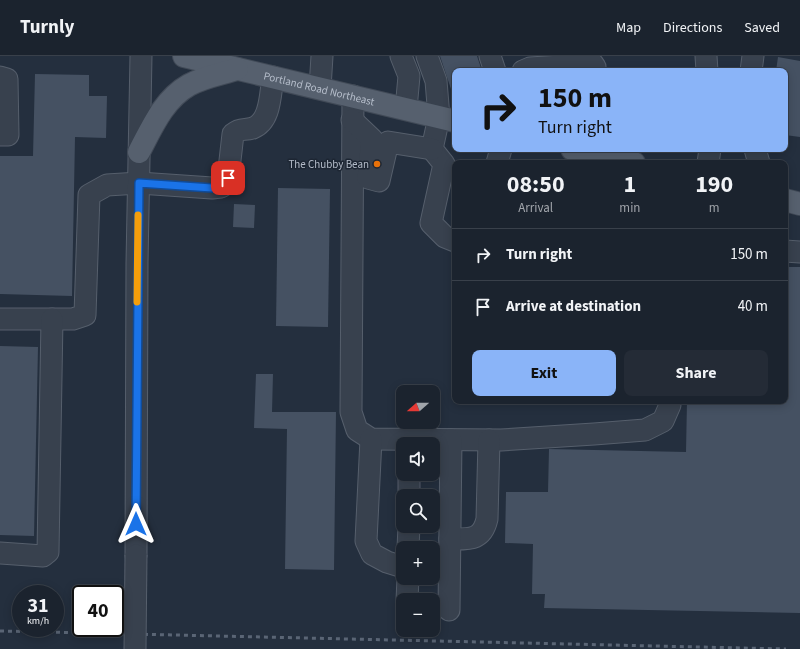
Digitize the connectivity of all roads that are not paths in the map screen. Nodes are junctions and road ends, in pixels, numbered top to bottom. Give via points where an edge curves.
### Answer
1 (141, 56) edge
2 (184, 56) edge
3 (322, 56) edge
4 (401, 56) edge
5 (427, 56) edge
6 (490, 56) edge
7 (706, 56) edge
8 (753, 56) edge
9 (527, 67) edge
10 (494, 68) edge
11 (595, 68) edge
12 (707, 68) edge
13 (751, 68) edge
14 (237, 69) junction
15 (0, 77) edge
16 (273, 77) junction
17 (320, 88) junction
18 (353, 96) junction
19 (406, 109) junction
20 (447, 119) edge
21 (352, 120) junction
22 (0, 135) edge
23 (432, 149) junction
24 (139, 152) junction
25 (591, 152) edge
26 (629, 158) edge
27 (139, 183) junction
28 (788, 201) edge
29 (800, 204) edge
30 (452, 240) edge
31 (788, 251) edge
32 (800, 252) edge
33 (0, 319) edge
34 (52, 319) junction
35 (670, 404) edge
36 (371, 439) junction
37 (451, 440) junction
38 (489, 440) junction
39 (396, 441) edge
40 (440, 441) edge
41 (450, 538) junction
42 (0, 553) edge
43 (396, 565) edge
44 (441, 569) edge
45 (449, 610) dead end
46 (135, 649) edge

1 - 24 street
2 - 14 main road, Portland Road Northeast
3 - 17 street
4 - 19 street via 409,76
5 - 20 street
6 - 10 street
7 - 12 street
8 - 13 street
9 - 11 street via 593,64
14 - 16 main road, Portland Road Northeast
14 - 24 main road via 195,82 170,99
15 - 22 street via 7,79 8,135
16 - 17 main road, Portland Road Northeast
16 - 27 street via 263,120 258,126 237,130 233,134 226,184 212,188
17 - 18 main road, Portland Road Northeast
18 - 19 main road, Portland Road Northeast
18 - 21 street
19 - 20 main road, Portland Road Northeast
20 - 23 street
21 - 23 street via 372,139 368,178 379,181 388,142
21 - 36 street via 351,412 357,430
23 - 30 street via 444,164 431,224
24 - 27 street
25 - 26 main road
27 - 34 street via 106,185 89,195 85,315 73,319
27 - 46 street, bridge
28 - 29 main road
31 - 32 street
33 - 34 street
34 - 42 street via 48,552 43,556
35 - 38 street via 663,421 645,430
36 - 39 street
36 - 43 street via 366,541 372,554
37 - 38 street
37 - 40 street
37 - 41 street
38 - 41 street via 485,528 480,535
41 - 44 street
44 - 45 street

